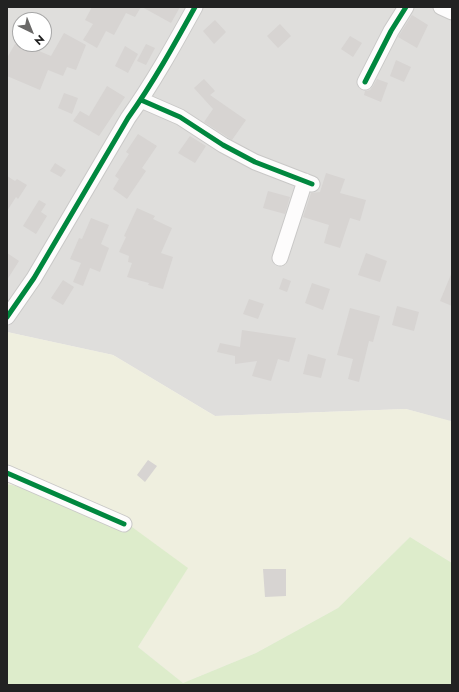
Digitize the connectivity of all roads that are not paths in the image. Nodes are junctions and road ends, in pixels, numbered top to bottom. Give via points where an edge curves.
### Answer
1 (195, 7) edge
2 (406, 7) edge
3 (440, 7) edge
4 (452, 12) edge
5 (365, 82) dead end
6 (141, 100) junction
7 (280, 258) dead end
8 (7, 317) edge
9 (7, 473) edge
10 (124, 524) dead end

1 - 6 street
2 - 5 street
3 - 4 street
6 - 7 street via 180,117 255,162 308,183
6 - 8 street via 34,278
9 - 10 street

